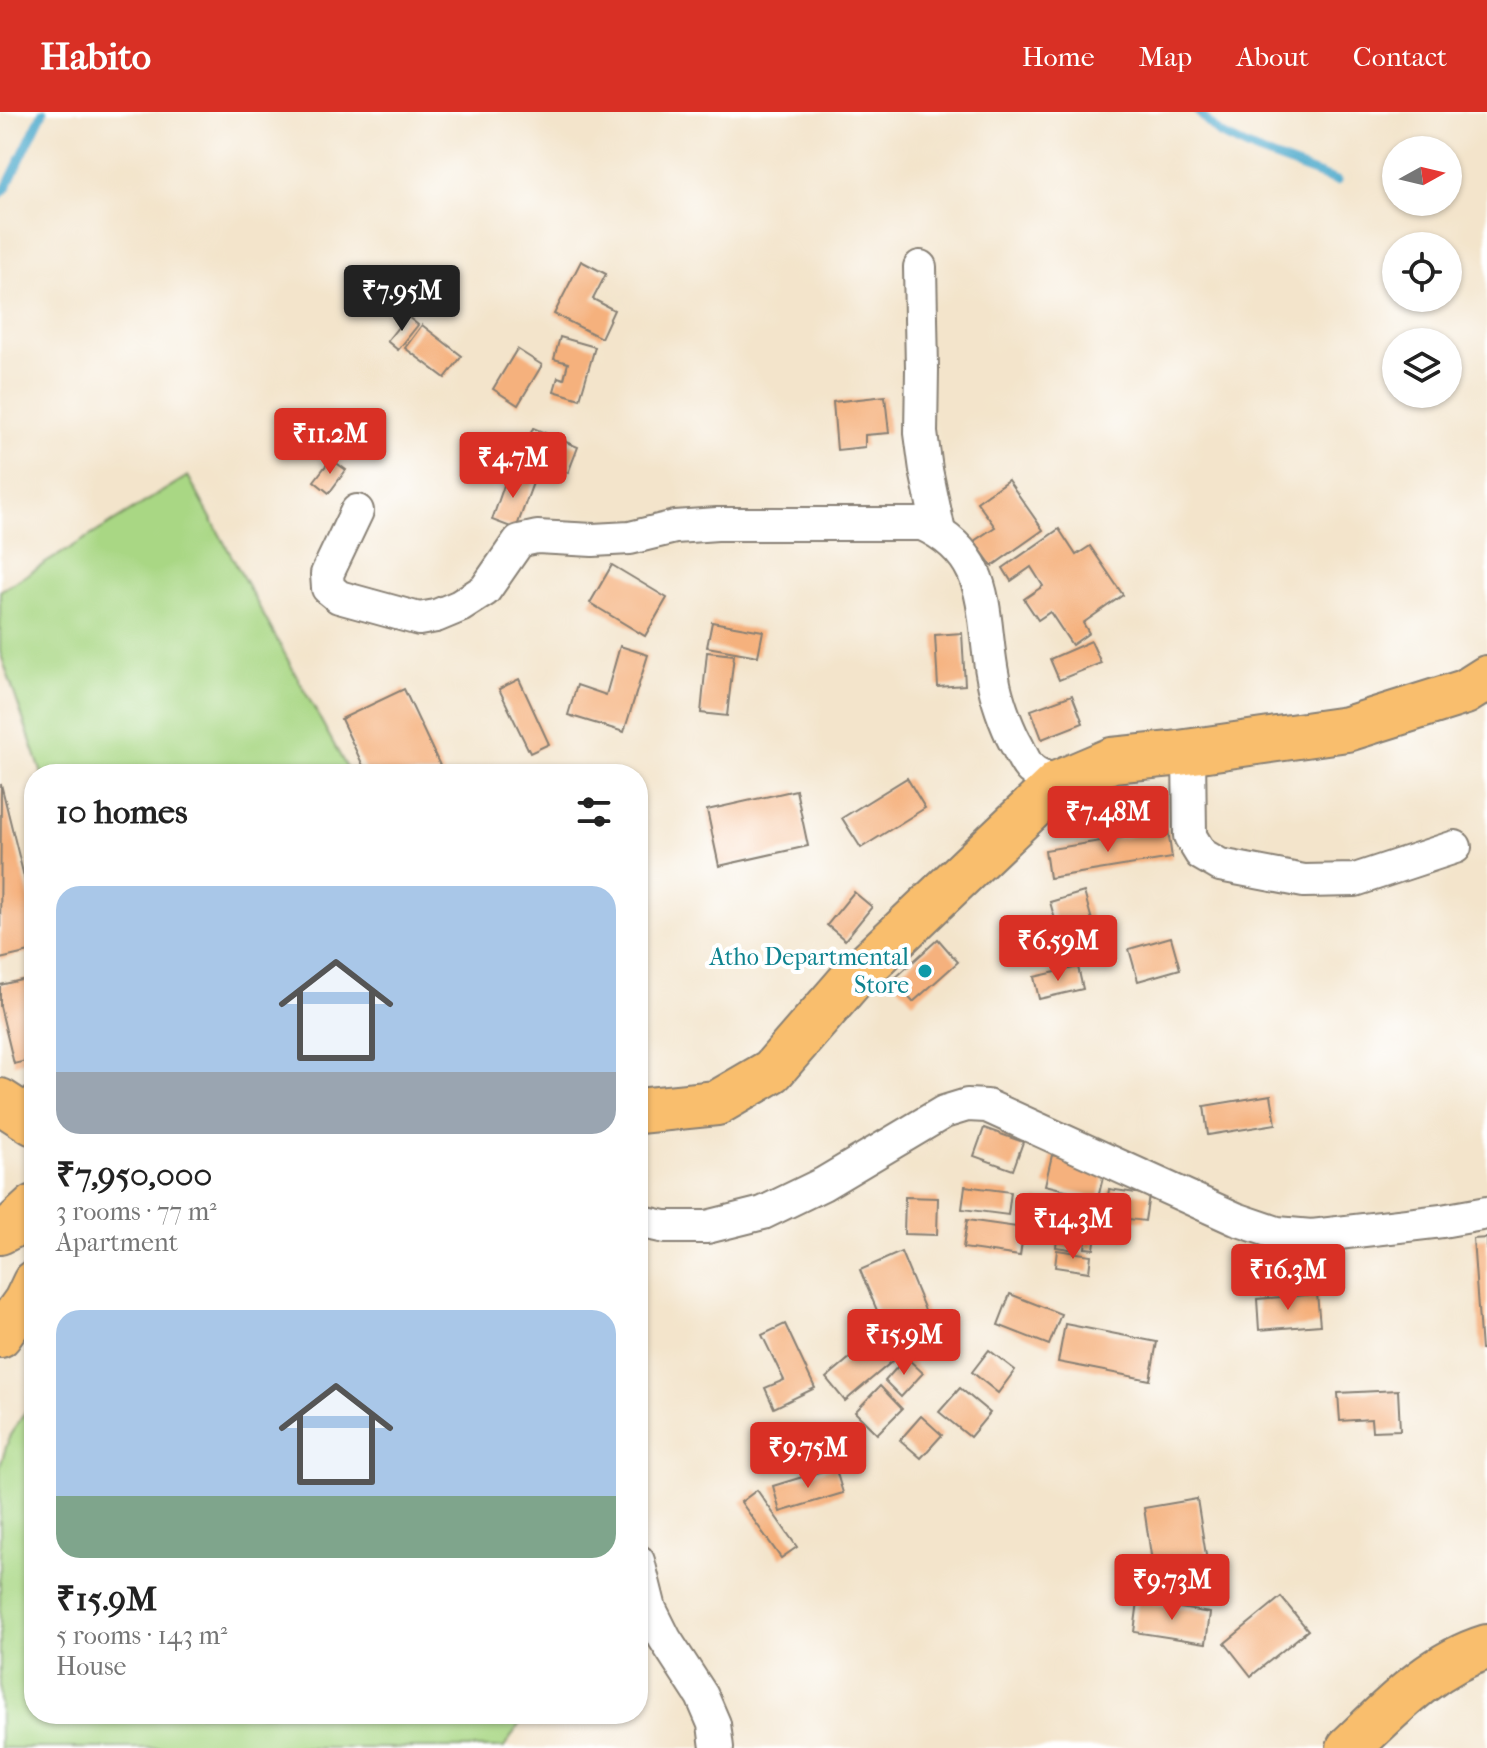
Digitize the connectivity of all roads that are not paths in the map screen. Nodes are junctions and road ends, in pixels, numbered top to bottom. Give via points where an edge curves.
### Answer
1 (920, 267) dead end
2 (357, 511) dead end
3 (939, 532) junction
4 (1487, 678) edge
5 (1189, 751) junction
6 (1058, 783) junction
7 (1455, 847) dead end
8 (0, 1101) edge
9 (648, 1110) edge
10 (24, 1117) edge
11 (1487, 1213) edge
12 (24, 1215) edge
13 (648, 1223) edge
14 (0, 1233) edge
15 (24, 1302) edge
16 (0, 1336) edge
17 (648, 1601) edge
18 (1487, 1647) edge
19 (717, 1748) edge
20 (1349, 1748) edge

1 - 3 street via 921,433
2 - 3 street via 327,574 328,588 339,597 419,619 460,606 485,590 519,541 537,537 630,538 717,524 922,524
3 - 6 street via 960,551 982,594 993,679 1010,733 1030,769
4 - 5 highway via 1465,692 1347,729
5 - 6 highway via 1112,760
5 - 7 street via 1190,836 1201,854 1220,865 1304,881 1355,880
6 - 9 highway via 851,980 772,1071 717,1103
8 - 10 highway
11 - 13 street via 1312,1236 1277,1233 987,1106 967,1105 944,1112 763,1213 707,1227
12 - 14 main road
15 - 16 main road
17 - 19 street via 702,1696
18 - 20 highway via 1428,1676

